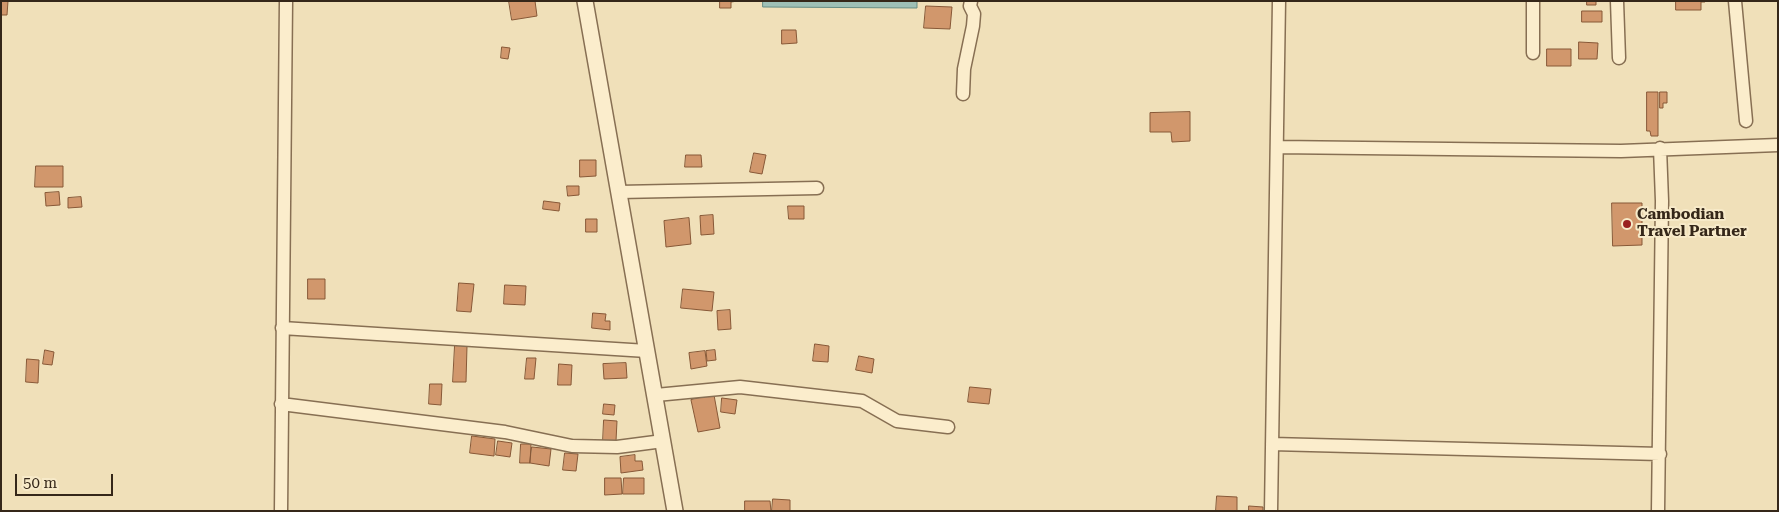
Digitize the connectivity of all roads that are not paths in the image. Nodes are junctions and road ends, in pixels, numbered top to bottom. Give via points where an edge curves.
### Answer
1 (286, 1) edge
2 (585, 1) edge
3 (971, 1) edge
4 (1279, 1) edge
5 (1533, 1) edge
6 (1617, 1) edge
7 (1735, 1) edge
8 (1533, 53) dead end
9 (1619, 58) dead end
10 (962, 94) dead end
11 (1746, 121) dead end
12 (1778, 145) edge
13 (1277, 147) junction
14 (1660, 148) junction
15 (816, 188) dead end
16 (619, 192) junction
17 (290, 329) junction
18 (647, 351) junction
19 (656, 395) junction
20 (291, 405) junction
21 (948, 427) dead end
22 (663, 441) junction
23 (1272, 444) junction
24 (1660, 454) junction
25 (281, 511) edge
26 (675, 511) edge
27 (1271, 511) edge
28 (1658, 511) edge

1 - 17 street
2 - 16 street
3 - 10 street via 973,26
4 - 13 street
5 - 8 street
6 - 9 street
7 - 11 street
12 - 14 street
13 - 14 street via 1621,151
13 - 23 street
14 - 24 street
15 - 16 street
16 - 18 street
17 - 18 street
17 - 20 street
18 - 19 street
19 - 21 street via 740,387 862,401 897,421
19 - 22 street
20 - 22 street via 504,432 572,446 617,447
20 - 25 street
22 - 26 street
23 - 24 street
23 - 27 street
24 - 28 street

